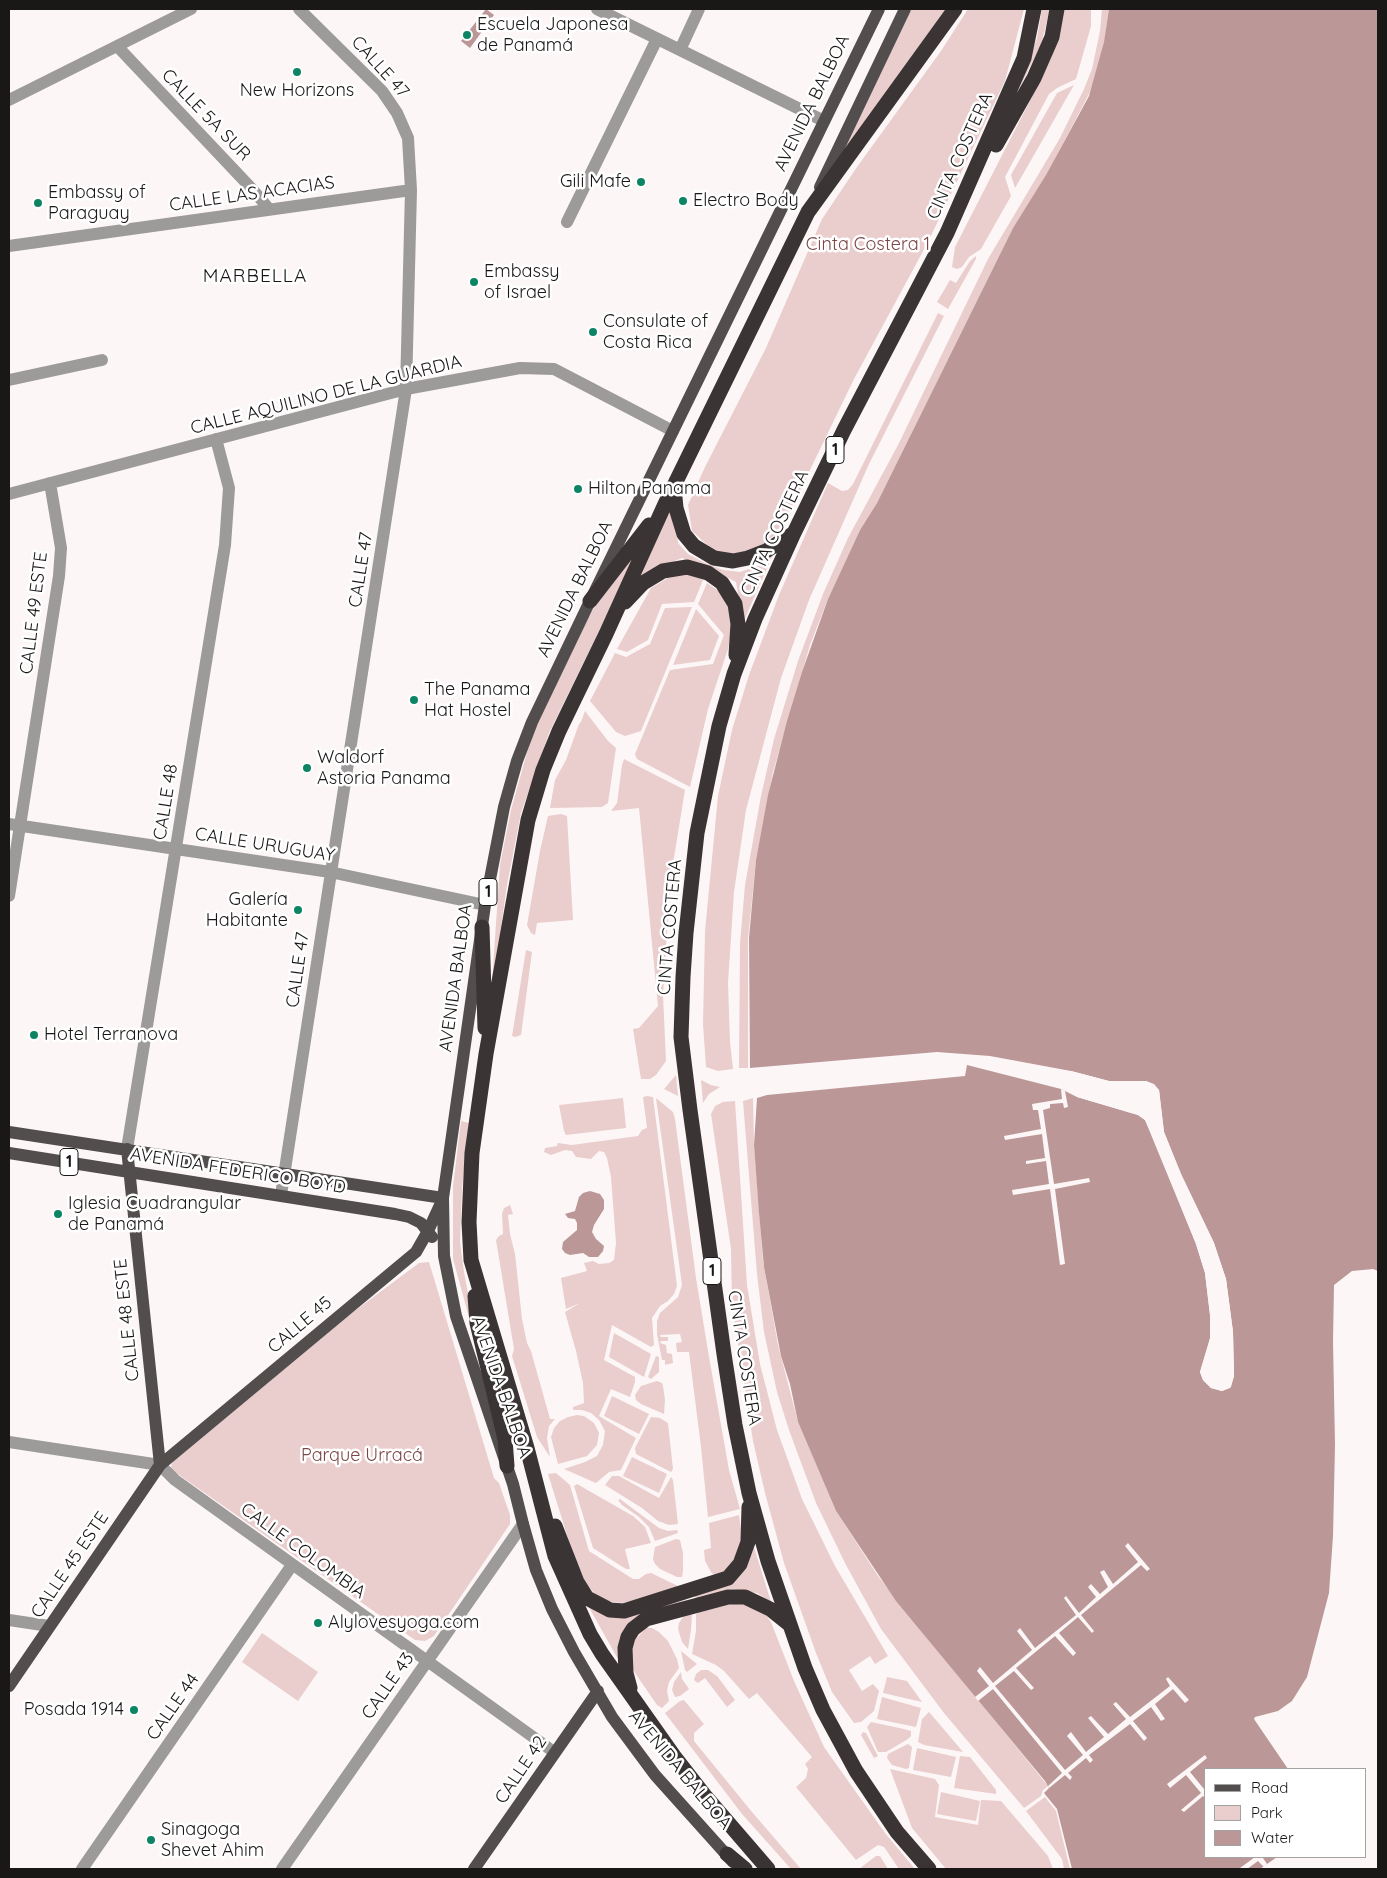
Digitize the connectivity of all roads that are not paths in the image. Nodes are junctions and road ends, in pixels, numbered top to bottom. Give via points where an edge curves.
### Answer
1 (191, 9) edge
2 (299, 9) edge
3 (597, 9) edge
4 (699, 9) edge
5 (879, 9) edge
6 (905, 9) edge
7 (955, 9) edge
8 (1034, 9) edge
9 (1056, 9) edge
10 (657, 39) junction
11 (117, 46) junction
12 (680, 50) junction
13 (9, 100) edge
14 (824, 121) junction
15 (411, 190) junction
16 (269, 209) junction
17 (808, 212) junction
18 (567, 222) dead end
19 (947, 233) junction
20 (9, 246) edge
21 (102, 360) dead end
22 (9, 380) edge
23 (406, 389) junction
24 (673, 431) junction
25 (216, 439) junction
26 (50, 483) junction
27 (674, 486) junction
28 (9, 494) edge
29 (665, 504) junction
30 (794, 533) junction
31 (590, 601) junction
32 (606, 634) junction
33 (734, 674) junction
34 (14, 825) edge
35 (176, 849) junction
36 (330, 872) junction
37 (9, 896) edge
38 (485, 905) junction
39 (482, 927) junction
40 (486, 1054) junction
41 (9, 1132) edge
42 (127, 1149) junction
43 (9, 1153) edge
44 (130, 1172) junction
45 (285, 1173) junction
46 (281, 1195) junction
47 (443, 1198) junction
48 (428, 1231) junction
49 (444, 1256) junction
50 (471, 1260) junction
51 (9, 1442) edge
52 (160, 1465) junction
53 (508, 1466) junction
54 (750, 1493) junction
55 (539, 1496) junction
56 (522, 1524) junction
57 (292, 1566) junction
58 (9, 1620) edge
59 (790, 1625) junction
60 (49, 1626) junction
61 (427, 1660) junction
62 (9, 1686) edge
63 (598, 1691) junction
64 (633, 1698) junction
65 (554, 1752) junction
66 (726, 1854) junction
67 (82, 1869) edge
68 (282, 1869) edge
69 (474, 1869) edge
70 (740, 1869) edge
71 (745, 1869) edge
72 (768, 1869) edge
73 (929, 1869) edge

1 - 11 street
2 - 15 street, CALLE 47 via 382,90 397,112 408,138
3 - 10 street
4 - 12 street
5 - 14 main road, AVENIDA BALBOA
6 - 17 main road, AVENIDA BALBOA
7 - 17 highway, AVENIDA BALBOA
8 - 19 highway, CINTA COSTERA via 1024,58
9 - 19 highway via 1052,37 1034,78
10 - 12 street
10 - 18 street
11 - 13 street
11 - 16 street, CALLE 5A SUR
12 - 14 street
14 - 24 main road, AVENIDA BALBOA
15 - 16 street, CALLE LAS ACACIAS
15 - 23 street, CALLE 47
16 - 20 street, CALLE LAS ACACIAS
17 - 27 highway, AVENIDA BALBOA
19 - 30 highway, CINTA COSTERA / 1
21 - 22 street
23 - 24 street, CALLE AQUILINO DE LA GUARDIA via 520,368 554,369
23 - 25 street, CALLE AQUILINO DE LA GUARDIA
23 - 36 street, CALLE 47
24 - 31 main road, AVENIDA BALBOA
25 - 26 street, CALLE AQUILINO DE LA GUARDIA
25 - 35 street, CALLE 48 via 229,488 224,546
26 - 28 street, CALLE AQUILINO DE LA GUARDIA
26 - 34 street, CALLE 49 ESTE via 61,548 59,576
27 - 29 highway, AVENIDA BALBOA
27 - 30 highway via 676,508 684,534 694,546 714,558 733,561 748,558
29 - 31 highway
29 - 32 highway, AVENIDA BALBOA
30 - 33 highway, CINTA COSTERA / 1
31 - 38 main road, AVENIDA BALBOA / 1 via 532,722 517,761 504,807
32 - 33 highway via 622,605 650,578 669,569 694,568 722,583 734,604 738,632
32 - 40 highway, AVENIDA BALBOA / 1 via 559,730 528,820
33 - 54 highway, CINTA COSTERA / 1 via 717,735 698,833 686,933 681,1037 724,1354
34 - 35 street, CALLE URUGUAY
34 - 37 street, CALLE 49 ESTE
35 - 36 street, CALLE URUGUAY
35 - 42 street, CALLE 48
36 - 38 street, CALLE URUGUAY
36 - 45 street, CALLE 47
38 - 39 main road, AVENIDA BALBOA / 1
39 - 40 highway
39 - 47 main road, AVENIDA BALBOA / 1
40 - 50 highway, AVENIDA BALBOA / 1 via 472,1153
41 - 42 main road, AVENIDA FEDERICO BOYD / 1
42 - 44 main road, CALLE 48
42 - 45 main road, AVENIDA FEDERICO BOYD / 1
43 - 44 main road, AVENIDA FEDERICO BOYD / 1
44 - 46 main road, AVENIDA FEDERICO BOYD / 1
44 - 52 main road, CALLE 48 ESTE
45 - 46 street, CALLE 47
45 - 47 main road, AVENIDA FEDERICO BOYD / 1
46 - 48 main road, AVENIDA FEDERICO BOYD / 1 via 409,1217
47 - 48 main road, CALLE 45
47 - 49 main road, AVENIDA BALBOA / 1
48 - 49 main road, AVENIDA FEDERICO BOYD / 1
48 - 52 main road, CALLE 45 via 416,1252
49 - 53 main road, AVENIDA BALBOA / 1 via 456,1316
50 - 53 highway via 477,1323 505,1439
50 - 55 highway, AVENIDA BALBOA / 1
51 - 52 street
52 - 57 street, CALLE COLOMBIA via 175,1480
52 - 60 main road, CALLE 45 ESTE
53 - 56 main road, AVENIDA BALBOA / 1
54 - 55 highway via 748,1542 740,1564 728,1578 624,1611 610,1610 587,1598 576,1582 553,1520
54 - 59 highway, CINTA COSTERA / 1
55 - 64 highway, AVENIDA BALBOA / 1 via 555,1556 581,1616 602,1654
56 - 61 street, CALLE 43
56 - 63 main road, AVENIDA BALBOA / 1 via 552,1609
57 - 61 street, CALLE COLOMBIA
57 - 67 street, CALLE 44
58 - 60 street
59 - 64 highway via 770,1609 745,1597 728,1597 646,1620 633,1629 624,1648
59 - 73 highway, CINTA COSTERA / 1 via 823,1710 856,1771 897,1832
60 - 62 main road, CALLE 45 ESTE
61 - 65 street, CALLE COLOMBIA
61 - 68 street, CALLE 43
63 - 65 main road, CALLE 42
63 - 66 main road, AVENIDA BALBOA / 1 via 612,1717 655,1774
64 - 72 highway, AVENIDA BALBOA / 1 via 701,1790
65 - 69 main road, CALLE 42
66 - 70 main road, AVENIDA BALBOA / 1
66 - 71 highway

